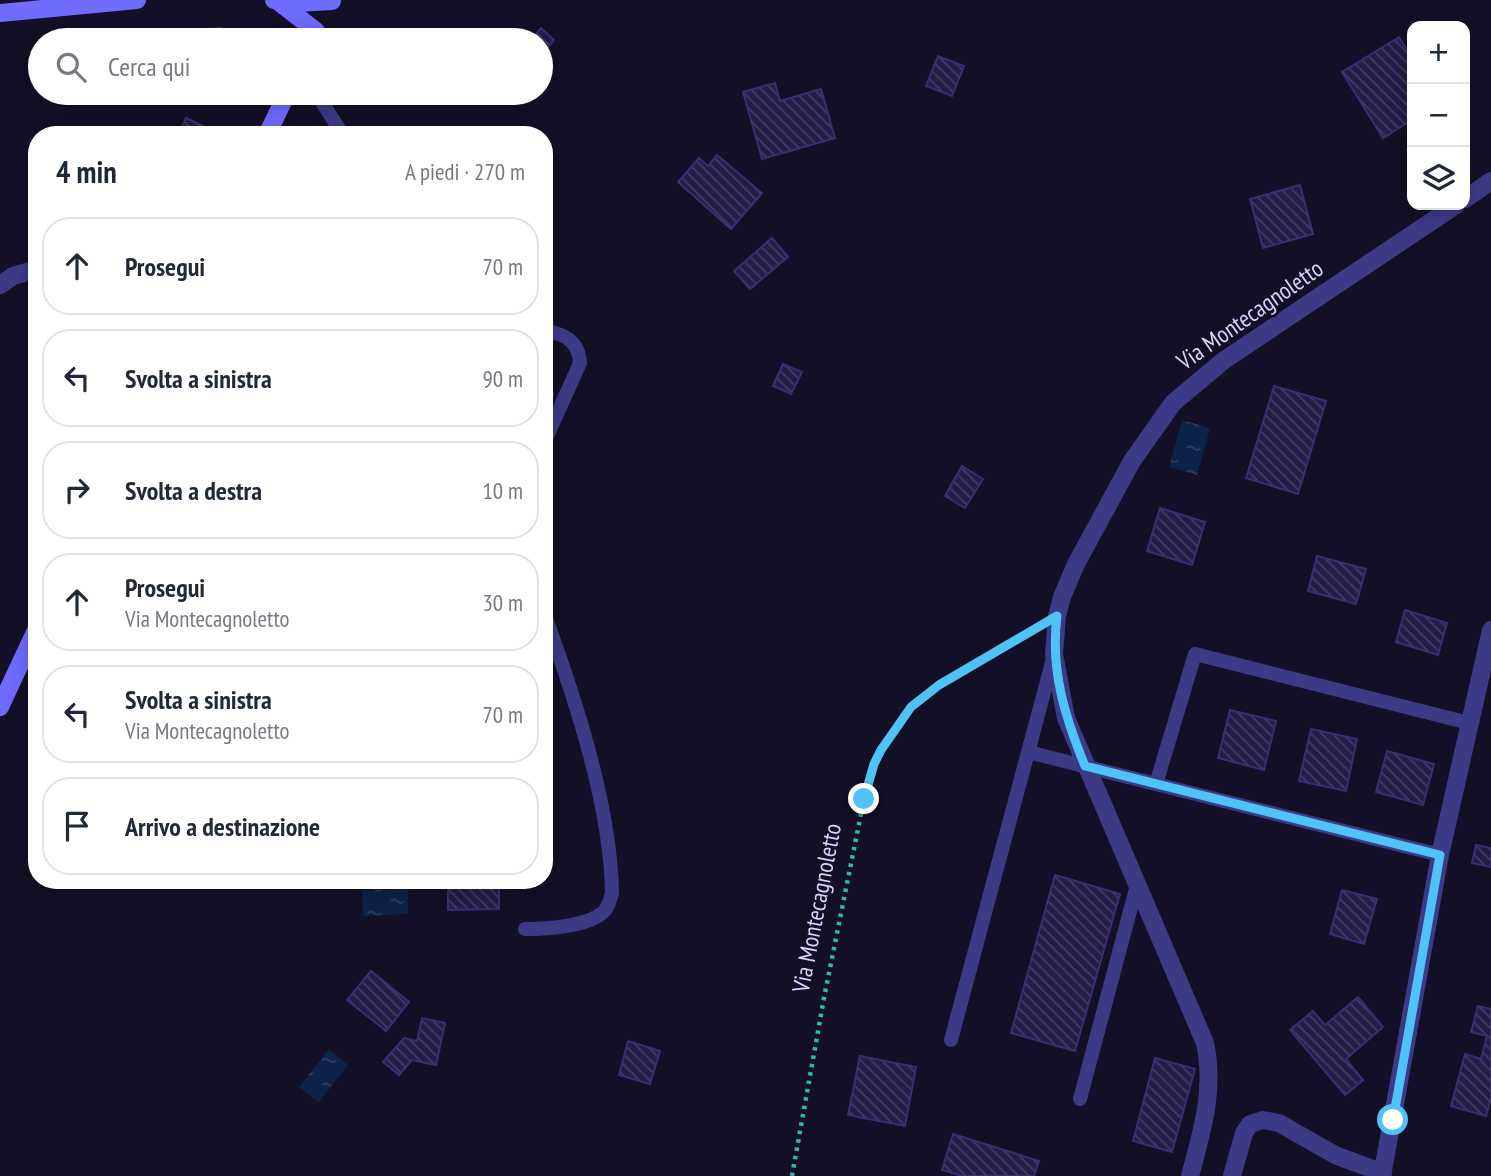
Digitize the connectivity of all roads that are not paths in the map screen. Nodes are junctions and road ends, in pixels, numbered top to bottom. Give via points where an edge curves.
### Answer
1 (137, 0) edge
2 (276, 0) edge
3 (332, 0) edge
4 (0, 12) edge
5 (306, 28) edge
6 (318, 28) edge
7 (281, 105) edge
8 (324, 105) edge
9 (271, 126) edge
10 (337, 126) edge
11 (1491, 181) edge
12 (1470, 196) edge
13 (1449, 210) edge
14 (28, 272) edge
15 (0, 285) edge
16 (553, 332) edge
17 (553, 423) edge
18 (1491, 630) edge
19 (553, 642) edge
20 (28, 647) edge
21 (1054, 654) junction
22 (0, 707) edge
23 (1469, 723) junction
24 (1028, 752) junction
25 (1085, 766) junction
26 (1156, 784) junction
27 (1440, 855) junction
28 (1137, 885) junction
29 (525, 929) dead end
30 (951, 1040) dead end
31 (1080, 1099) dead end
32 (1383, 1175) edge
33 (1190, 1176) edge
34 (1232, 1176) edge

1 - 4 street
2 - 3 street
2 - 5 street
3 - 6 street
7 - 9 street
8 - 10 lane
11 - 12 street
13 - 21 street, Via Montecagnoletto via 1223,361 1173,403 1140,449 1069,578 1057,616
14 - 15 street
16 - 17 lane via 571,341 580,363
18 - 23 street
19 - 29 lane via 590,759 612,893 602,914 590,919
20 - 22 street
21 - 24 lane
21 - 25 street, Via Montecagnoletto via 1066,718
23 - 26 lane via 1195,653
23 - 27 street
24 - 25 lane
24 - 30 lane
25 - 26 lane
25 - 28 street, Via Montecagnoletto
26 - 27 lane
27 - 32 street
28 - 31 lane
28 - 33 street, Via Montecagnoletto via 1206,1052 1208,1105
32 - 34 street via 1263,1119 1250,1124 1244,1133

